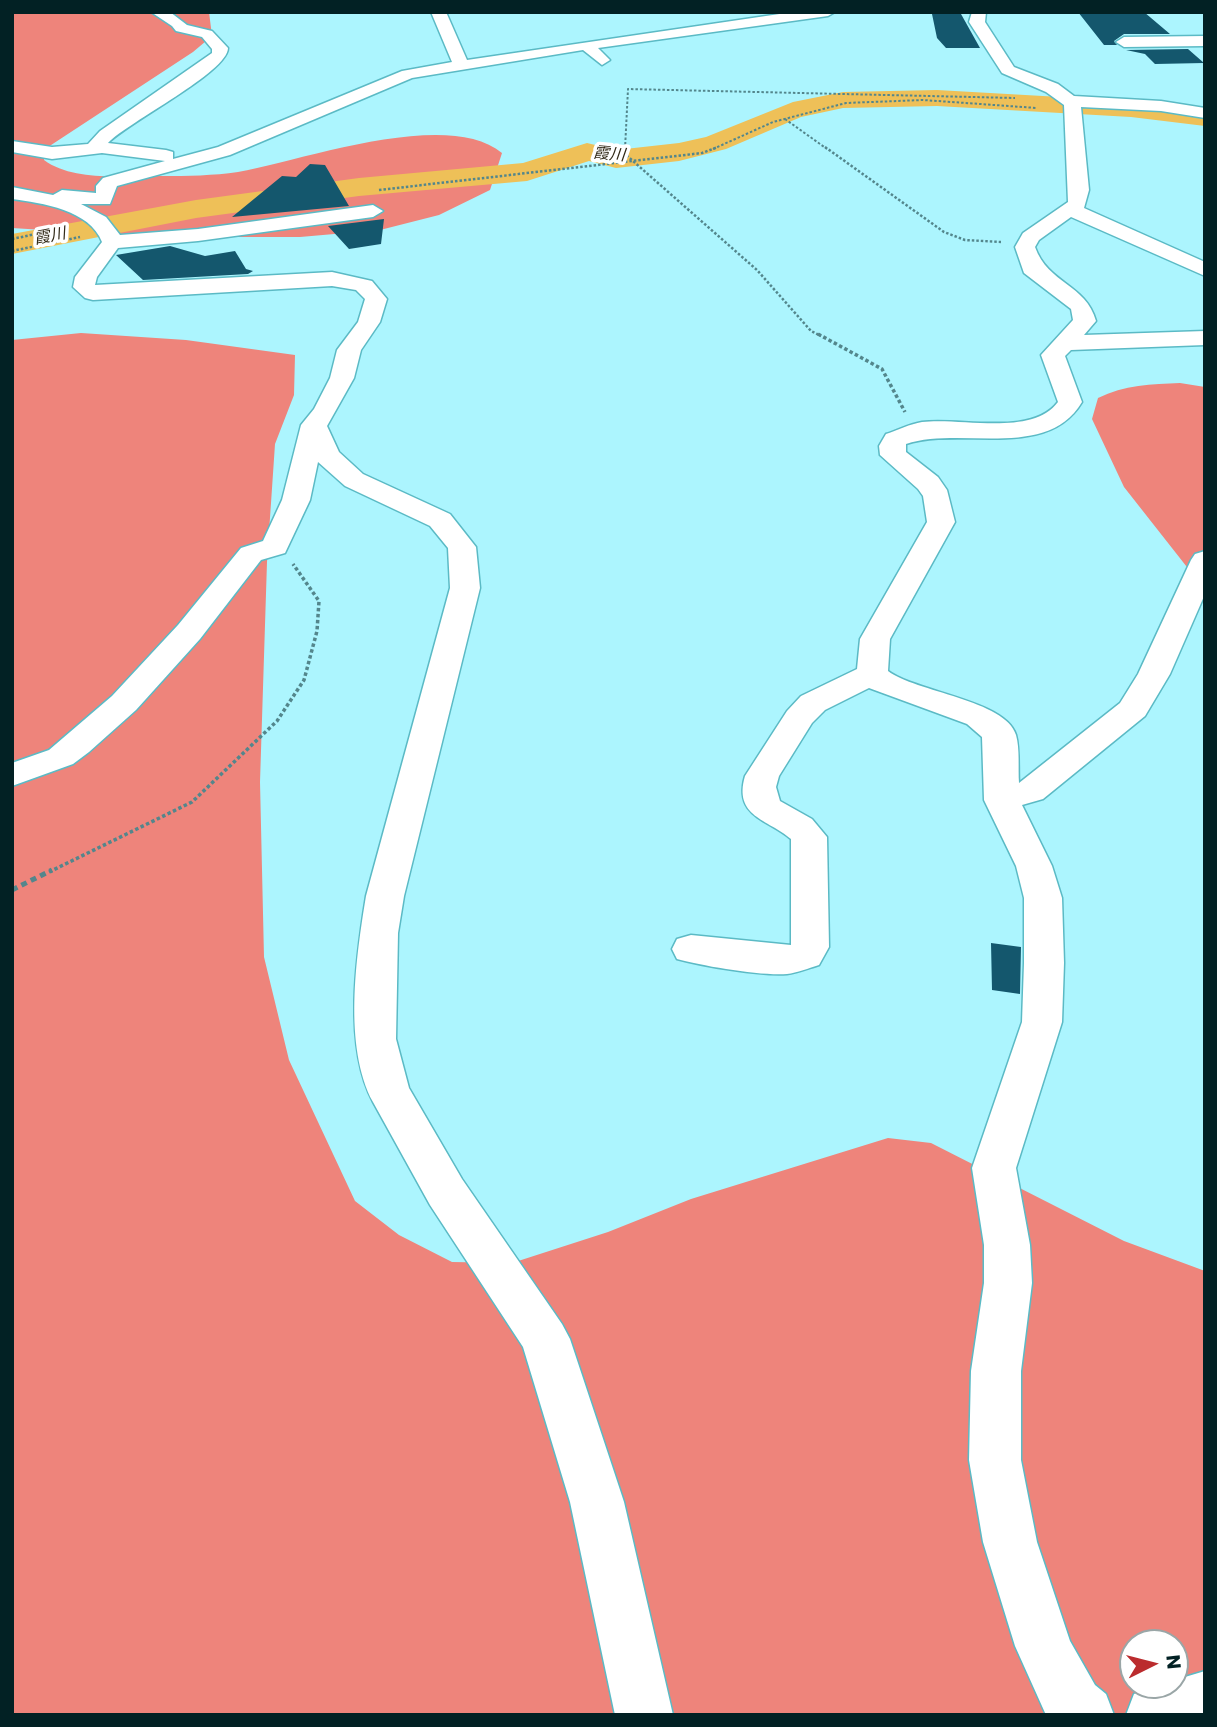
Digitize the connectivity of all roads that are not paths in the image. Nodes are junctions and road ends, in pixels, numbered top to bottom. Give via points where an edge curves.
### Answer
1 (158, 12) edge
2 (438, 12) edge
3 (828, 12) edge
4 (979, 12) edge
5 (1205, 41) edge
6 (1124, 42) dead end
7 (586, 45) junction
8 (602, 60) dead end
9 (461, 64) junction
10 (1072, 105) junction
11 (1205, 113) edge
12 (12, 146) edge
13 (97, 149) junction
14 (183, 161) junction
15 (17, 193) edge
16 (372, 201) road end
17 (1072, 210) junction
18 (106, 230) junction
19 (1205, 270) edge
20 (1205, 338) edge
21 (1064, 343) junction
22 (314, 425) junction
23 (1205, 560) edge
24 (872, 674) junction
25 (12, 775) edge
26 (1002, 800) junction
27 (691, 949) dead end
28 (1205, 1700) edge
29 (643, 1715) edge
30 (1085, 1715) edge
31 (1155, 1715) edge

1 - 13 street via 181,28 207,34 220,48 220,55 106,135
2 - 9 street
3 - 7 street
4 - 10 street via 977,22 1008,70 1052,88
5 - 6 street
7 - 8 street
7 - 9 street
9 - 14 street via 396,77 225,151
10 - 11 street via 1161,106
10 - 17 street via 1079,190
12 - 13 street via 52,153
13 - 14 street
14 - 15 street via 110,182 106,198 99,201
15 - 18 street via 81,211
16 - 18 street via 198,235
17 - 19 street
17 - 21 street via 1026,242 1032,268 1040,278 1081,306 1084,313 1084,321
18 - 22 street via 86,277 87,290 113,294 332,279 371,289 376,305 369,322 349,350 342,378
20 - 21 street
21 - 24 street via 1053,355 1070,402 1062,415 1039,427 1002,432 923,430 895,439 893,455 937,496 941,522 875,639
22 - 25 street via 296,500 275,547 251,554 189,632 77,745 61,757
22 - 29 street via 327,456 354,480 440,520 462,547 465,589 385,896 375,1039 388,1090 426,1158 545,1339 597,1502
23 - 26 street via 1154,674 1133,709 1031,791
24 - 26 street via 990,724 1002,745
24 - 27 street via 813,703 762,776 764,806 796,822 809,837 810,947 805,955 788,960
26 - 30 street via 1038,876 1044,962 1042,1022 994,1168 1007,1245 1008,1283 996,1371 995,1460 1010,1542 1043,1646 1058,1681
28 - 31 street

